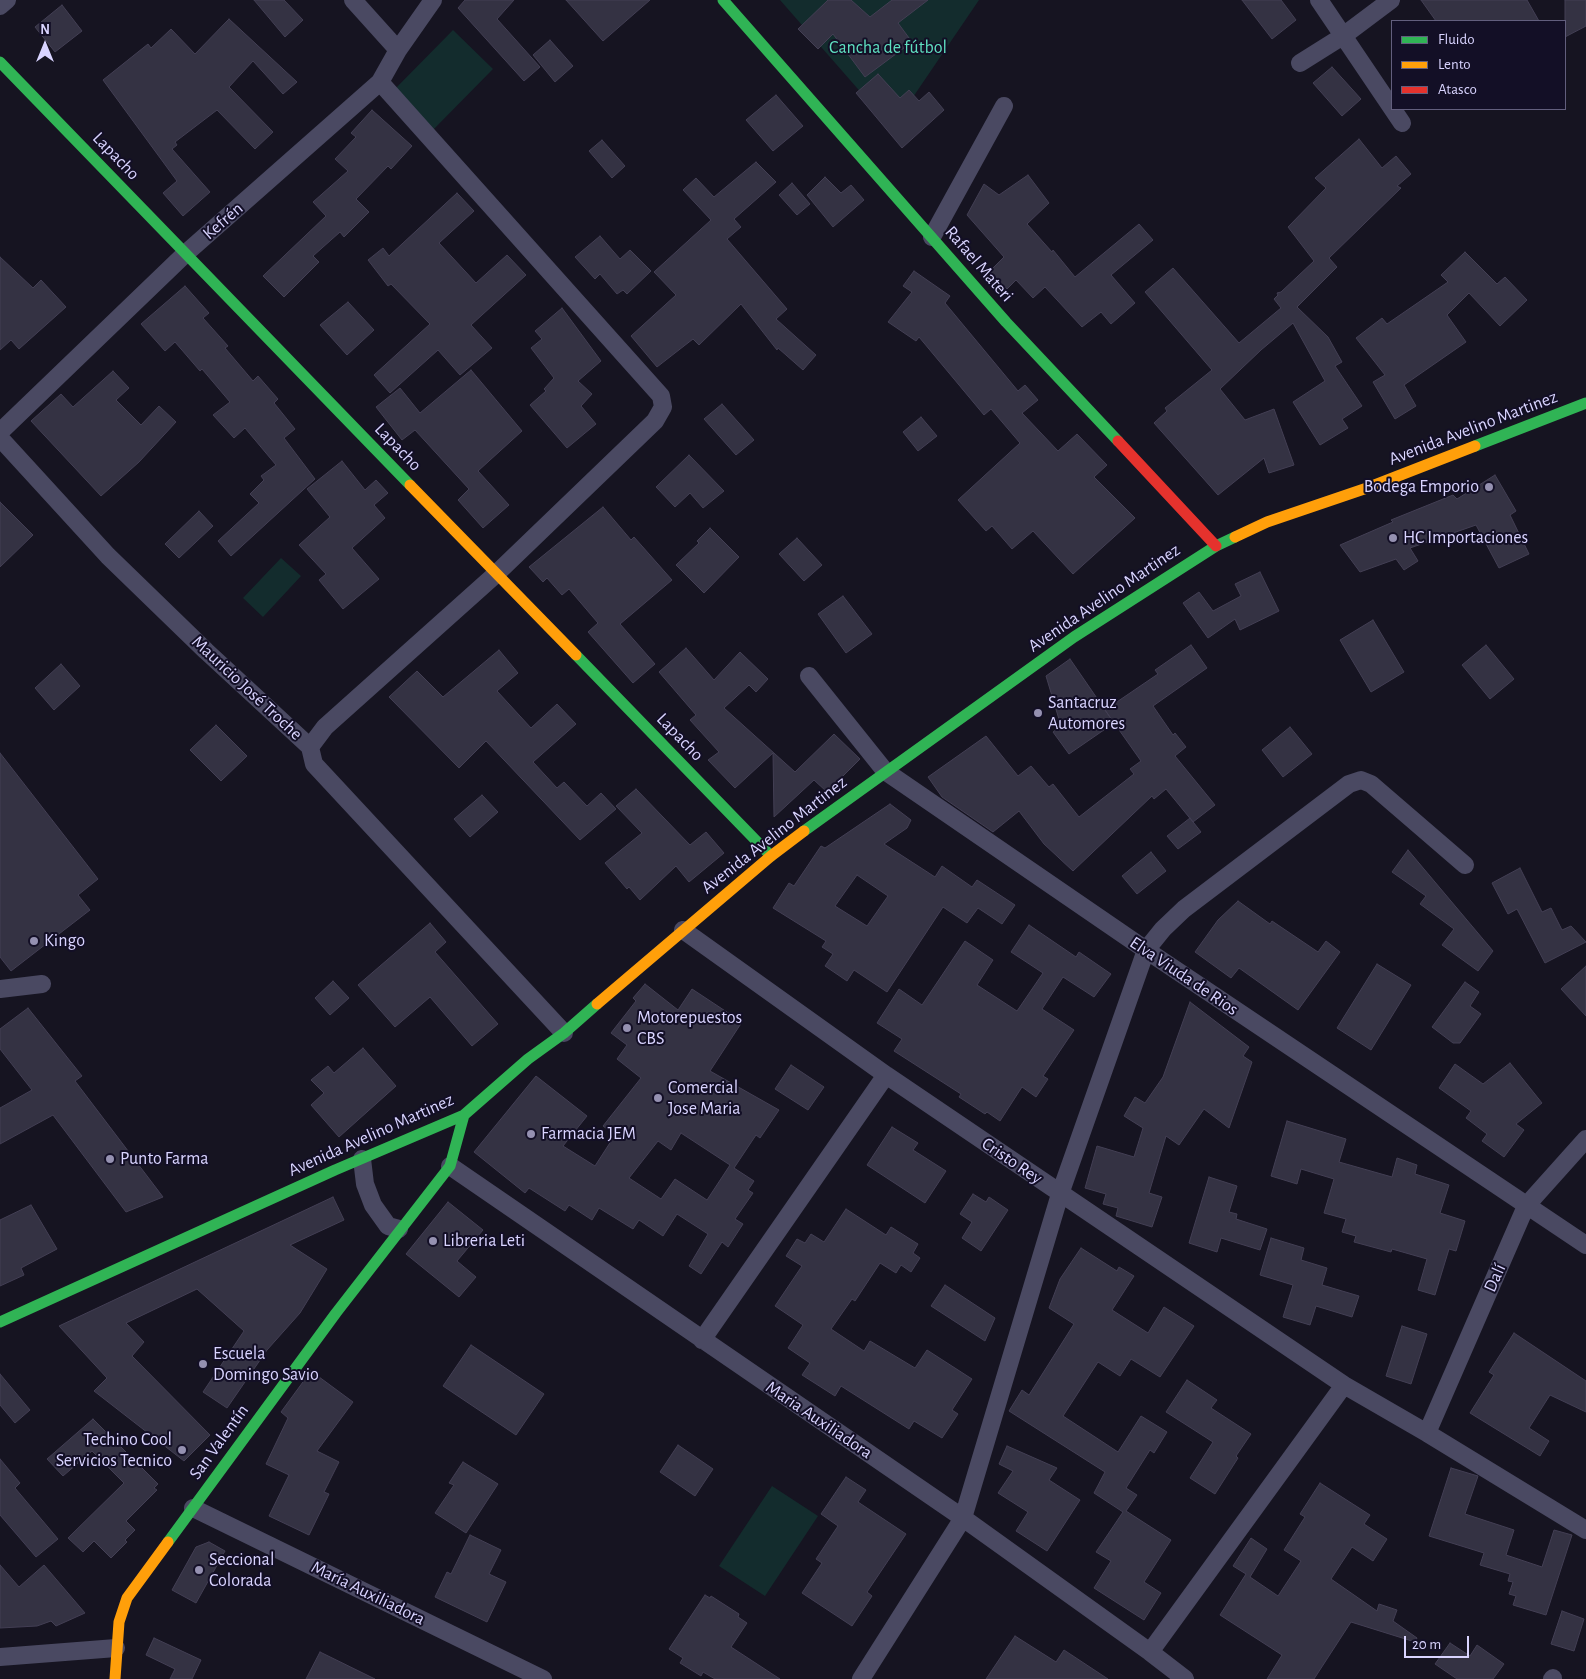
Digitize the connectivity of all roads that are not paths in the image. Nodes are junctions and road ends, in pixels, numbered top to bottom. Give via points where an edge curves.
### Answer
1 (7, 0) edge
2 (353, 0) edge
3 (434, 0) edge
4 (723, 0) edge
5 (1319, 0) edge
6 (1391, 0) edge
7 (0, 6) edge
8 (1343, 36) junction
9 (398, 50) junction
10 (0, 62) edge
11 (1300, 64) dead end
12 (380, 82) junction
13 (1004, 106) dead end
14 (1391, 106) edge
15 (1394, 110) edge
16 (1402, 122) dead end
17 (932, 237) junction
18 (185, 254) junction
19 (1586, 403) edge
20 (0, 432) edge
21 (0, 438) edge
22 (1216, 546) junction
23 (496, 574) junction
24 (810, 676) dead end
25 (310, 747) junction
26 (885, 771) junction
27 (771, 856) junction
28 (1465, 865) dead end
29 (683, 930) junction
30 (1146, 950) junction
31 (42, 984) dead end
32 (0, 989) edge
33 (564, 1033) junction
34 (886, 1075) junction
35 (464, 1115) junction
36 (1586, 1139) edge
37 (362, 1159) junction
38 (450, 1166) junction
39 (1060, 1194) junction
40 (1526, 1206) junction
41 (399, 1229) junction
42 (1586, 1245) edge
43 (0, 1322) edge
44 (702, 1340) junction
45 (1344, 1385) junction
46 (1427, 1433) junction
47 (193, 1508) junction
48 (962, 1518) junction
49 (1586, 1530) edge
50 (116, 1648) junction
51 (1150, 1652) junction
52 (0, 1657) edge
53 (115, 1679) edge
54 (543, 1679) edge
55 (861, 1679) edge
56 (1185, 1679) edge

1 - 7 street
2 - 9 street
3 - 9 street, Kefrén
4 - 17 main road, Rafael Materi
5 - 8 street
6 - 8 street
8 - 11 street
8 - 14 street
9 - 12 street, Kefrén
10 - 18 main road, Lapacho
12 - 18 street, Kefrén
12 - 23 street via 661,396 663,407 655,421
13 - 17 street
15 - 16 street
17 - 22 main road, Rafael Materi via 1006,322
18 - 20 street, Kefrén
18 - 23 main road, Lapacho
19 - 22 main road, Avenida Avelino Martinez via 1367,488 1267,522
21 - 25 street, Mauricio José Troche via 115,563
22 - 26 main road, Avenida Avelino Martinez via 1074,637
23 - 25 street via 325,727
23 - 27 main road, Lapacho
24 - 26 street, Elva Viuda de Rios
25 - 33 street, Mauricio José Troche via 314,764
26 - 27 main road, Avenida Avelino Martinez
26 - 30 street, Elva Viuda de Rios
27 - 29 main road, Avenida Avelino Martinez
28 - 30 street via 1371,784 1360,780 1349,784 1184,909
29 - 33 main road, Avenida Avelino Martinez
29 - 34 street, Cristo Rey
30 - 39 street
30 - 40 street, Elva Viuda de Rios
31 - 32 street
33 - 35 main road, Avenida Avelino Martinez via 528,1059
34 - 39 street, Cristo Rey
34 - 44 street
35 - 37 main road, Avenida Avelino Martinez
35 - 38 main road, San Valentín
36 - 40 street, Dalí
37 - 41 street via 365,1184 373,1205 388,1226
37 - 43 main road, Avenida Avelino Martinez
38 - 41 main road, San Valentín
38 - 44 street, Maria Auxiliadora
39 - 45 street, Cristo Rey
39 - 48 street
40 - 42 street, Elva Viuda de Rios
40 - 46 street, Dalí
41 - 47 main road, San Valentín
44 - 48 street, Maria Auxiliadora
45 - 46 street, Cristo Rey
45 - 51 street
46 - 49 street, Cristo Rey
47 - 50 main road, San Valentín via 127,1598 119,1622
47 - 54 street, María Auxiliadora
48 - 51 street, Maria Auxiliadora
48 - 55 street
50 - 52 street
50 - 53 main road, San Valentín
51 - 56 street, Maria Auxiliadora

